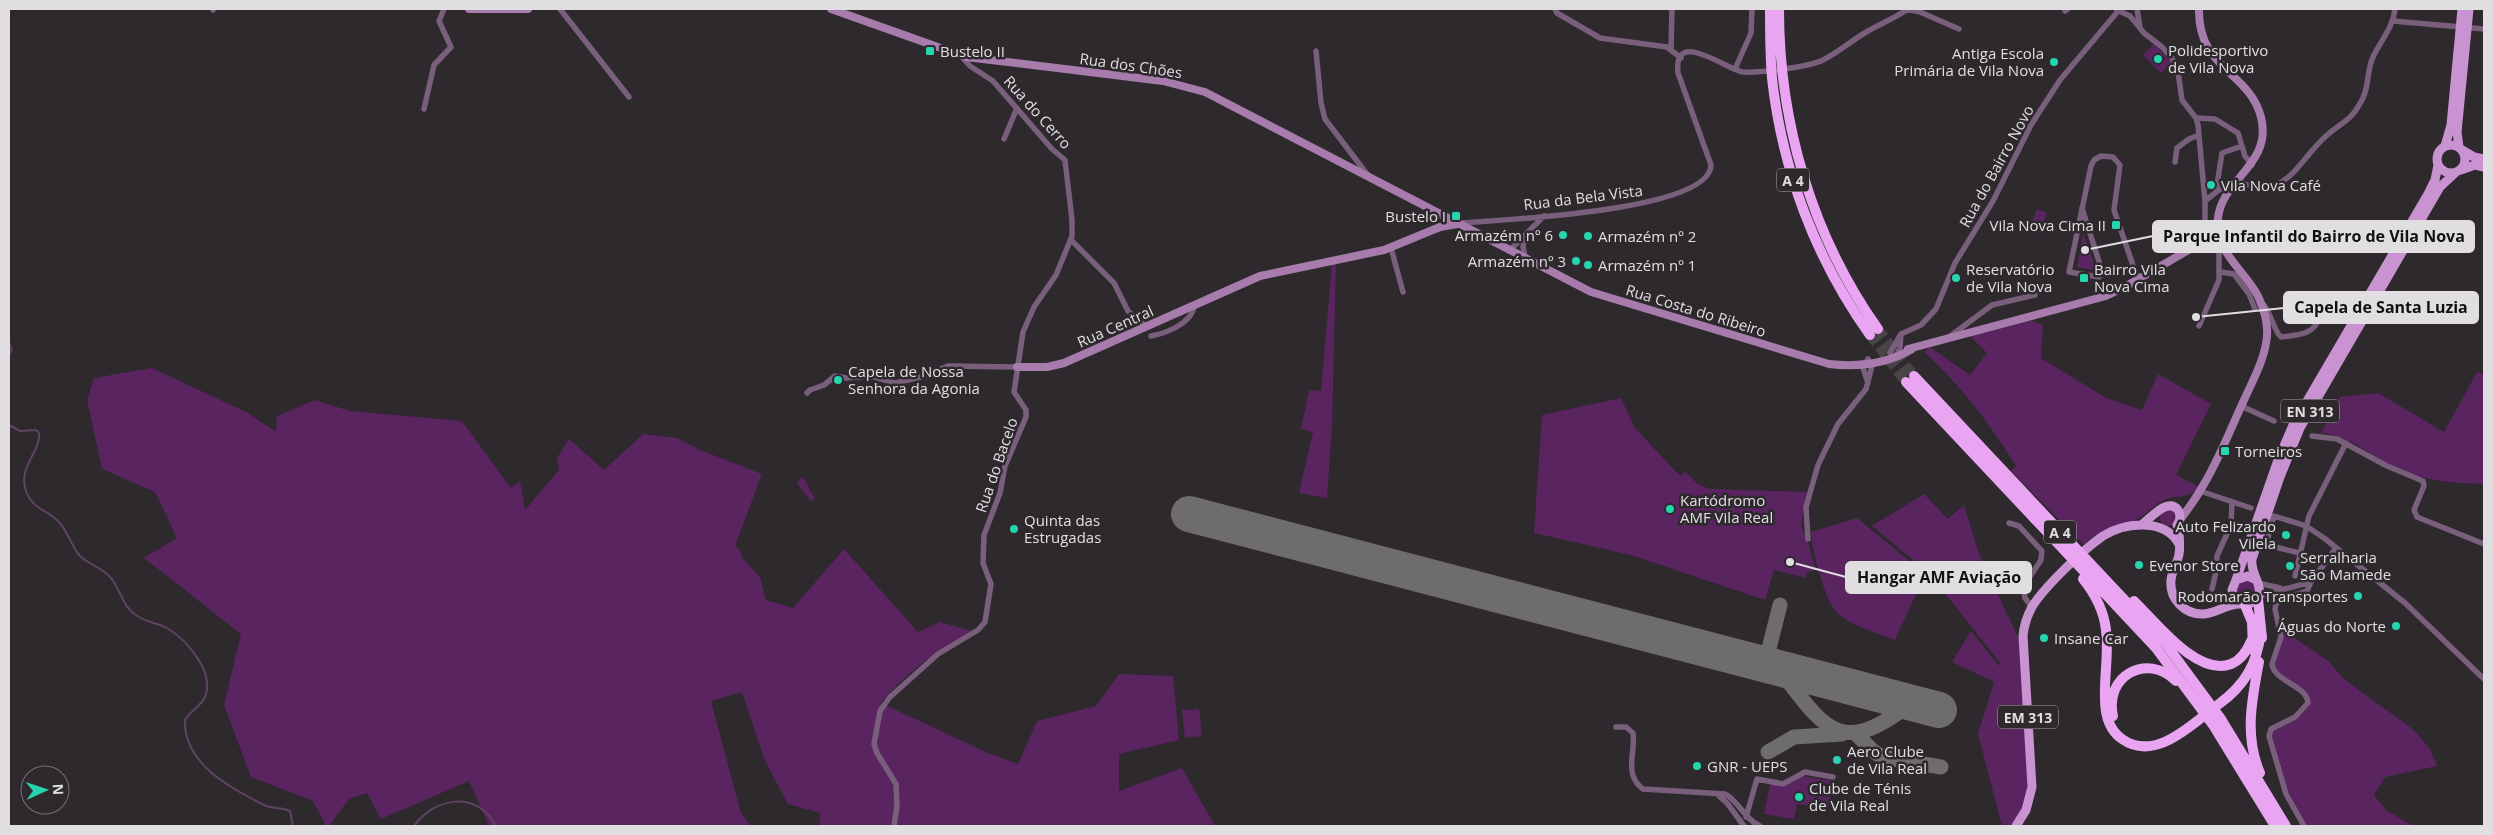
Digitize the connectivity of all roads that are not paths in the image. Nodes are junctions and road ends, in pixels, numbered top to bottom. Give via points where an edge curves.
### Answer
1 (444, 9) edge
2 (468, 9) edge
3 (528, 9) edge
4 (560, 9) edge
5 (831, 9) edge
6 (1555, 9) edge
7 (1672, 9) edge
8 (1752, 9) edge
9 (1770, 9) edge
10 (1779, 9) edge
11 (1908, 9) edge
12 (2117, 9) edge
13 (2137, 9) edge
14 (2200, 9) edge
15 (2395, 9) edge
16 (2462, 9) edge
17 (2469, 9) edge
18 (2394, 21) junction
19 (2140, 27) junction
20 (1959, 29) dead end
21 (2484, 29) edge
22 (1671, 49) junction
23 (1316, 52) dead end
24 (960, 56) junction
25 (1681, 58) junction
26 (1735, 70) junction
27 (629, 97) dead end
28 (1017, 108) junction
29 (424, 109) dead end
30 (2196, 118) junction
31 (2199, 135) junction
32 (1004, 139) dead end
33 (2242, 146) junction
34 (2445, 146) junction
35 (2461, 149) junction
36 (2484, 159) edge
37 (2175, 162) dead end
38 (2252, 165) junction
39 (2438, 165) junction
40 (2484, 166) edge
41 (2458, 171) junction
42 (1370, 178) junction
43 (2237, 181) junction
44 (2231, 189) junction
45 (2216, 191) junction
46 (2205, 201) junction
47 (2082, 208) junction
48 (1440, 215) junction
49 (1546, 215) junction
50 (2218, 220) junction
51 (1457, 224) junction
52 (1431, 230) junction
53 (2205, 230) junction
54 (1471, 231) joint
55 (2218, 234) junction
56 (1526, 235) junction
57 (1071, 240) junction
58 (2215, 245) junction
59 (2194, 246) junction
60 (1391, 248) junction
61 (1509, 251) junction
62 (1526, 260) junction
63 (2220, 272) junction
64 (2138, 280) junction
65 (1403, 292) dead end
66 (2035, 295) dead end
67 (2261, 302) junction
68 (1194, 306) junction
69 (2255, 309) dead end
70 (2320, 317) dead end
71 (2199, 326) dead end
72 (1147, 327) junction
73 (1152, 336) dead end
74 (1947, 339) junction
75 (1897, 351) junction
76 (1838, 364) junction
77 (1866, 364) junction
78 (1017, 367) junction
79 (1910, 379) tunnel mouth
80 (807, 393) dead end
81 (2241, 406) junction
82 (2274, 421) dead end
83 (2312, 436) dead end
84 (2346, 443) junction
85 (1985, 461) junction
86 (2200, 491) junction
87 (2194, 498) junction
88 (2232, 502) junction
89 (2171, 506) junction
90 (2251, 508) dead end
91 (2157, 514) junction
92 (2179, 521) junction
93 (2009, 523) dead end
94 (2141, 525) junction
95 (2306, 526) junction
96 (2163, 528) junction
97 (1808, 539) dead end
98 (2179, 544) junction
99 (2484, 544) edge
100 (2336, 548) junction
101 (2300, 553) junction
102 (2295, 576) dead end
103 (2236, 580) junction
104 (2257, 582) junction
105 (2310, 582) junction
106 (2287, 588) junction
107 (2212, 589) dead end
108 (2232, 590) junction
109 (2258, 598) junction
110 (2243, 604) junction
111 (2225, 606) junction
112 (2032, 607) junction
113 (2257, 631) junction
114 (2484, 679) edge
115 (2195, 696) junction
116 (2214, 724) junction
117 (1616, 727) dead end
118 (1833, 777) dead end
119 (1716, 794) junction
120 (1746, 817) junction
121 (894, 826) edge
122 (1744, 826) edge
123 (1760, 826) edge
124 (2016, 826) edge
125 (2273, 826) edge
126 (2286, 826) edge
127 (2291, 826) edge
128 (2304, 826) edge

1 - 29 street via 439,21 451,47 434,65
2 - 3 main road
4 - 27 street
5 - 24 main road, Rua dos Chões
6 - 22 street via 1557,14 1600,38
7 - 22 street
8 - 26 street via 1751,34
9 - 10 highway, A 4 via 1777,117 1790,170 1822,255 1848,304 1874,332 1832,251 1802,176 1788,111
11 - 20 street
11 - 26 street via 1814,64 1743,72
12 - 19 street
12 - 75 street, Rua do Bairro Novo via 2060,80 2031,125 1993,201 1955,264 1936,309 1921,325 1901,334
13 - 19 street
14 - 38 main road via 2201,32 2209,52 2248,93 2260,114 2262,134
15 - 18 street
16 - 34 main road, EN 313 via 2451,126
17 - 35 main road via 2457,132
18 - 21 street
18 - 43 street via 2371,62 2366,91 2347,121 2327,135 2283,183 2260,187
19 - 30 street via 2172,58 2178,72 2182,100
22 - 25 street
23 - 42 street via 1321,103 1326,119
24 - 28 street, Rua do Cerro via 993,81
24 - 42 main road, Rua dos Chões via 1158,80 1188,87 1228,103
25 - 26 street via 1688,52 1696,52
25 - 49 street, Rua da Bela Vista via 1678,73 1710,159 1708,174 1692,188 1645,203
28 - 32 street
28 - 57 street, Rua do Cerro via 1066,162
30 - 31 street
30 - 33 street via 2219,121 2239,134
31 - 37 street via 2177,148
31 - 46 street
33 - 38 street
33 - 45 street via 2222,153
34 - 35 main road via 2451,144
34 - 39 main road, EN 313 via 2438,152
35 - 36 main road
35 - 41 main road via 2465,162
38 - 43 main road
39 - 41 main road via 2447,173
39 - 103 main road, EN 313 via 2430,189 2293,425
40 - 41 main road
41 - 104 main road, EN 313 via 2440,187 2300,428 2254,549 2251,564
42 - 48 main road, Rua dos Chões
43 - 44 main road
44 - 45 street
44 - 50 main road via 2221,206
45 - 46 street
46 - 53 street
47 - 47 street via 2069,272 2098,278 2102,271
47 - 64 street via 2093,162 2101,156 2115,158 2121,170 2114,210
48 - 51 main road, Rua dos Chões
48 - 52 main road via 1438,224
49 - 51 street, Rua da Bela Vista
49 - 56 street
50 - 53 main road
50 - 55 main road
51 - 52 main road, Rua Central
51 - 54 main road, Rua dos Chões
52 - 60 main road, Rua Central
53 - 55 main road
53 - 58 main road
53 - 59 main road
54 - 61 main road, Rua Costa do Ribeiro
55 - 58 main road
56 - 61 street
56 - 62 street via 1523,247
57 - 72 street via 1114,283 1128,310
57 - 78 street, Rua do Cerro via 1054,278 1031,314 1021,340
58 - 59 main road
58 - 63 street
58 - 67 main road via 2253,287
59 - 64 main road, Rua Costa do Ribeiro
60 - 65 street
60 - 68 main road, Rua Central via 1260,276
61 - 62 main road, Rua Costa do Ribeiro
62 - 76 main road, Rua Costa do Ribeiro via 1603,296 1816,361
63 - 69 street via 2234,274 2249,294
63 - 71 street
64 - 74 main road, Rua Costa do Ribeiro via 2100,298
66 - 74 street via 1989,306
67 - 70 street via 2281,337 2310,332 2317,327
67 - 81 main road via 2266,324 2265,349
68 - 72 main road, Rua Central
68 - 73 street via 1191,316 1174,328
72 - 78 main road, Rua Central via 1064,363 1047,367
74 - 75 main road, Rua Costa do Ribeiro
75 - 77 main road, Rua Costa do Ribeiro
76 - 77 main road, Rua Costa do Ribeiro
76 - 77 main road, Rua Costa do Ribeiro
77 - 97 street via 1868,383 1838,424 1820,460 1806,507
78 - 80 street, Rua Central via 945,367 921,378 895,383 871,376 834,376
78 - 121 street, Rua do Bacelo via 1014,395 1026,410 1026,416 1005,466 1000,493 984,535 983,564 990,584 986,619 978,630 942,651 884,703 879,714 874,744 896,784
79 - 85 highway, A 4
81 - 82 street
81 - 86 main road
83 - 84 street
84 - 95 street
84 - 99 street via 2391,468 2423,481 2414,510 2416,517
85 - 113 highway via 2043,509 2197,660 2216,666 2235,662
85 - 113 highway via 2097,600 2107,638 2106,712 2114,731 2125,740 2143,746 2162,743 2226,699 2253,667
85 - 115 highway, A 4 via 2158,636
86 - 87 main road
86 - 88 street
87 - 89 main road via 2183,505
87 - 92 main road
88 - 90 street
88 - 107 street via 2231,525 2216,556
89 - 91 main road via 2164,506
89 - 92 main road via 2177,510
91 - 94 main road, EM 313
91 - 96 main road via 2157,521
92 - 96 main road via 2172,528
92 - 98 main road
93 - 112 street via 2019,526 2043,553 2024,587 2025,598
94 - 96 main road, EM 313
94 - 112 main road, EM 313 via 2111,532 2093,544
95 - 100 street
95 - 101 street
95 - 101 street via 2274,516 2266,545
96 - 98 main road
98 - 111 main road via 2171,582 2176,600 2196,614 2210,613
100 - 105 street
100 - 114 street via 2405,604
101 - 102 street
103 - 104 main road via 2248,576
103 - 108 main road, EN 313
104 - 106 street
104 - 109 main road, EN 313
105 - 106 street
105 - 128 street via 2308,590 2276,604 2281,637 2272,664 2275,672 2306,696 2308,703 2295,717 2271,729 2268,736 2286,794
106 - 109 street
108 - 110 main road via 2234,598
108 - 111 main road, EN 313
109 - 110 main road
109 - 113 highway
110 - 111 main road
110 - 113 highway
112 - 124 main road, EM 313 via 2023,636 2032,788 2026,810
113 - 115 highway via 2251,655 2237,681 2217,700 2170,733 2154,739 2132,737 2120,728 2112,708 2113,694 2120,681 2144,668 2158,669 2170,675
113 - 127 highway via 2262,646 2250,711 2251,743 2258,770
115 - 116 highway, A 4
116 - 125 highway, A 4
116 - 126 highway, A 4
117 - 119 street via 1626,727 1633,733 1632,772 1643,789
118 - 120 street via 1805,772 1783,784 1757,779
119 - 120 street via 1730,797
119 - 122 street
120 - 123 street

